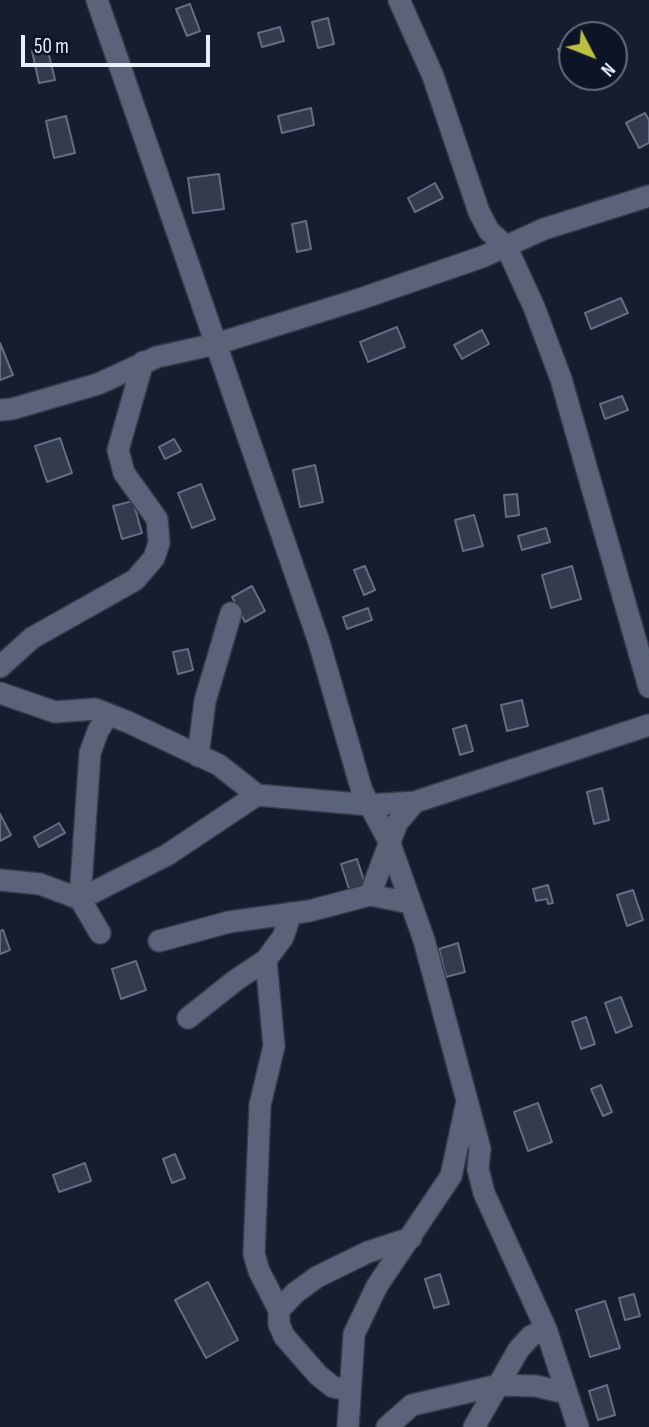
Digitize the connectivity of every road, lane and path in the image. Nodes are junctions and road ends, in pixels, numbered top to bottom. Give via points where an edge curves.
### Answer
1 (97, 0) edge
2 (400, 0) edge
3 (649, 196) edge
4 (506, 246) junction
5 (216, 344) junction
6 (143, 362) junction
7 (0, 410) edge
8 (231, 614) dead end
9 (0, 667) edge
10 (649, 687) edge
11 (0, 693) edge
12 (108, 715) junction
13 (649, 725) edge
14 (198, 756) junction
15 (257, 795) junction
16 (415, 803) junction
17 (370, 805) junction
18 (389, 841) junction
19 (0, 880) edge
20 (370, 895) junction
21 (80, 899) junction
22 (410, 903) junction
23 (291, 913) junction
24 (100, 933) dead end
25 (159, 941) dead end
26 (266, 960) junction
27 (188, 1018) dead end
28 (466, 1106) junction
29 (411, 1238) junction
30 (279, 1310) junction
31 (547, 1329) junction
32 (499, 1385) junction
33 (349, 1390) junction
34 (566, 1393) junction
35 (348, 1427) edge
36 (387, 1427) edge
37 (474, 1427) edge
38 (578, 1427) edge

1 - 5 street
2 - 4 street via 433,76 479,212 489,231
3 - 4 street via 544,229
4 - 5 street
4 - 10 street via 561,379
5 - 6 street
5 - 17 street
6 - 7 street via 98,384
6 - 9 street via 118,450 124,473 157,519 159,543 154,558 135,580 32,638
8 - 14 street via 205,701
11 - 12 street via 55,712 95,709
12 - 14 street
12 - 21 street via 90,753
13 - 16 street
14 - 15 street via 219,765
15 - 17 street
15 - 21 street via 167,855
16 - 17 street
16 - 18 street via 397,823
17 - 18 street
18 - 20 street
18 - 22 street
19 - 21 street via 40,884
20 - 22 street
20 - 23 street
21 - 24 street
22 - 28 street via 437,985
23 - 25 street via 229,922
23 - 26 street via 283,937
26 - 27 street
26 - 30 street via 274,1046 260,1105 254,1254
28 - 29 street via 451,1176
28 - 31 street via 480,1149 478,1169 484,1193
29 - 30 street via 368,1252 317,1277
29 - 33 street via 377,1286 354,1334
30 - 33 street via 284,1336 318,1375 333,1387
31 - 32 street via 531,1336 519,1349
31 - 34 street
32 - 34 street
32 - 36 street via 412,1405
32 - 37 street
33 - 35 street
34 - 38 street

